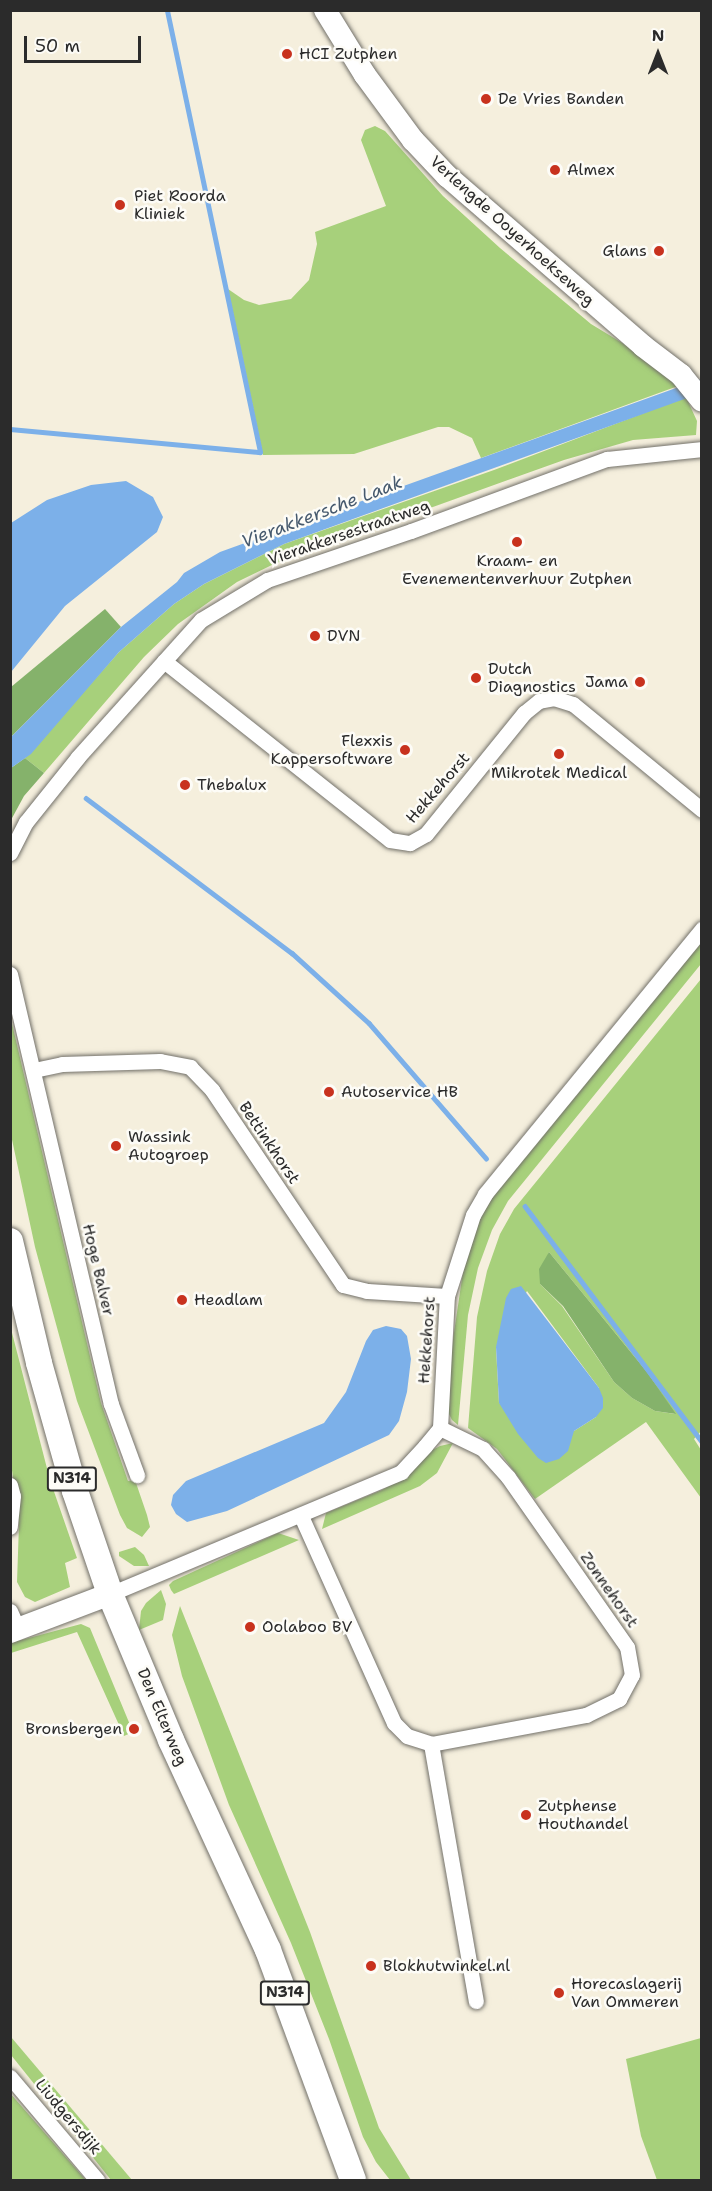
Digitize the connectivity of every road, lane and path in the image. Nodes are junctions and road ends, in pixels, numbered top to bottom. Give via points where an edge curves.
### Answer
1 (325, 10) edge
2 (701, 400) edge
3 (702, 449) edge
4 (164, 661) junction
5 (702, 810) edge
6 (10, 853) edge
7 (702, 929) edge
8 (10, 974) edge
9 (34, 1070) junction
10 (10, 1240) edge
11 (447, 1296) junction
12 (440, 1428) junction
13 (137, 1475) dead end
14 (10, 1485) edge
15 (301, 1515) junction
16 (10, 1527) edge
17 (110, 1594) junction
18 (13, 1624) edge
19 (431, 1744) junction
20 (476, 2001) dead end
21 (10, 2077) edge
22 (97, 2181) edge
23 (353, 2181) edge

1 - 2 street, Verlengde Ooyerhoekseweg via 385,102 447,176 681,375
3 - 4 street, Vierakkersestraatweg via 607,459 267,580 201,620
4 - 5 street, Hekkehorst via 390,840 410,843 426,834 524,713 539,701 554,698 573,704
4 - 6 street, Vierakkersestraatweg via 78,757 26,822
7 - 11 street, Hekkehorst via 485,1194 472,1215
8 - 9 street
9 - 11 street, Bettinkhorst via 62,1064 160,1061 190,1067 212,1089 343,1285 367,1291
9 - 13 street, Hoge Balver via 111,1404
10 - 17 main road, Den Elterweg / N314 via 75,1491
11 - 12 street, Hekkehorst
12 - 15 street via 401,1472
12 - 19 street, Zonnehorst via 483,1449 508,1477 627,1647 632,1675 619,1699 586,1715
14 - 16 street
15 - 17 street
15 - 19 street via 394,1723 406,1736
17 - 18 street
17 - 23 main road, Den Elterweg / N314 via 171,1740 268,1950
19 - 20 street
21 - 22 street, Liudgersdijk

